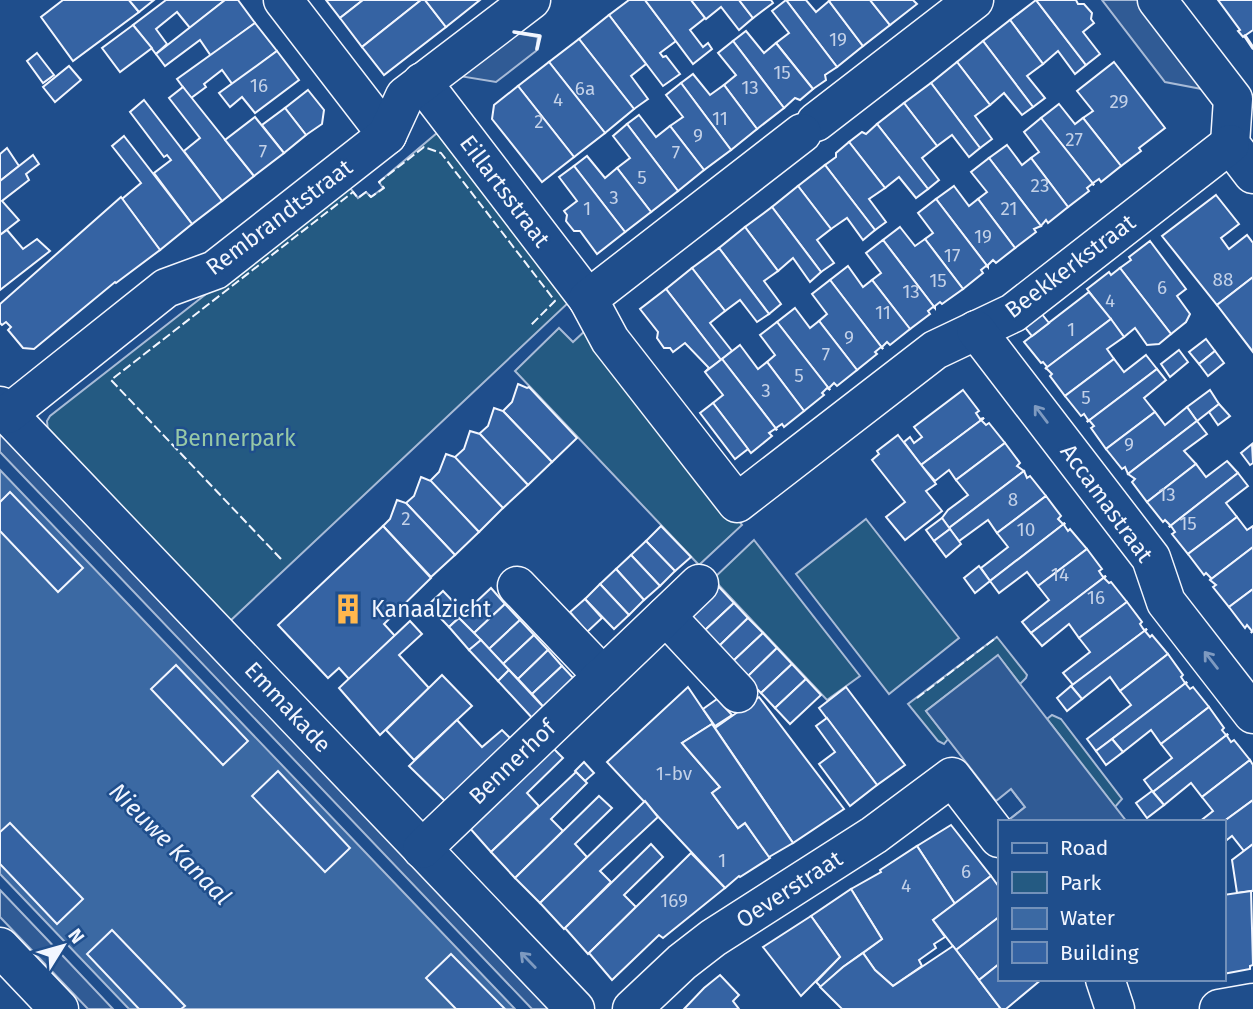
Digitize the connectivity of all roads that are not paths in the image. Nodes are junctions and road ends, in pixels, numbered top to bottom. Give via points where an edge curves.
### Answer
1 (283, 0) edge
2 (531, 0) edge
3 (974, 0) edge
4 (1157, 0) edge
5 (422, 82) junction
6 (387, 135) junction
7 (1230, 145) junction
8 (1253, 174) edge
9 (588, 299) junction
10 (976, 330) junction
11 (4, 410) edge
12 (737, 503) joint
13 (699, 584) dead end
14 (517, 586) dead end
15 (666, 616) junction
16 (603, 676) junction
17 (738, 693) dead end
18 (1253, 714) edge
19 (998, 837) edge
20 (422, 849) junction
21 (0, 947) edge
22 (1106, 981) edge
23 (1253, 1003) edge
24 (59, 1009) edge
25 (575, 1009) edge
26 (632, 1009) edge
27 (1115, 1009) edge
28 (1219, 1009) edge

1 - 6 street
2 - 5 street, Rembrandtstraat
3 - 9 street
4 - 7 street via 1233,99
5 - 6 street, Rembrandtstraat via 405,96
5 - 9 street, Eillartsstraat
6 - 11 street, Rembrandtstraat via 215,270 166,288
7 - 8 street
7 - 10 street, Beekkerkstraat via 1013,313
9 - 12 street, Eillartsstraat via 610,340
10 - 12 street, Beekkerkstraat via 934,350
18 -> 10 street, Accamastraat via 1166,603 1151,558
11 - 20 street, Emmakade
13 - 15 street, Bennerhof
14 - 16 street
15 - 16 street, Bennerhof
15 - 17 street
16 - 20 street, Bennerhof
19 - 26 street, Oeverstraat via 953,777 874,835 713,938
25 -> 20 street, Emmakade
21 - 24 street
22 - 27 street
23 - 28 street

